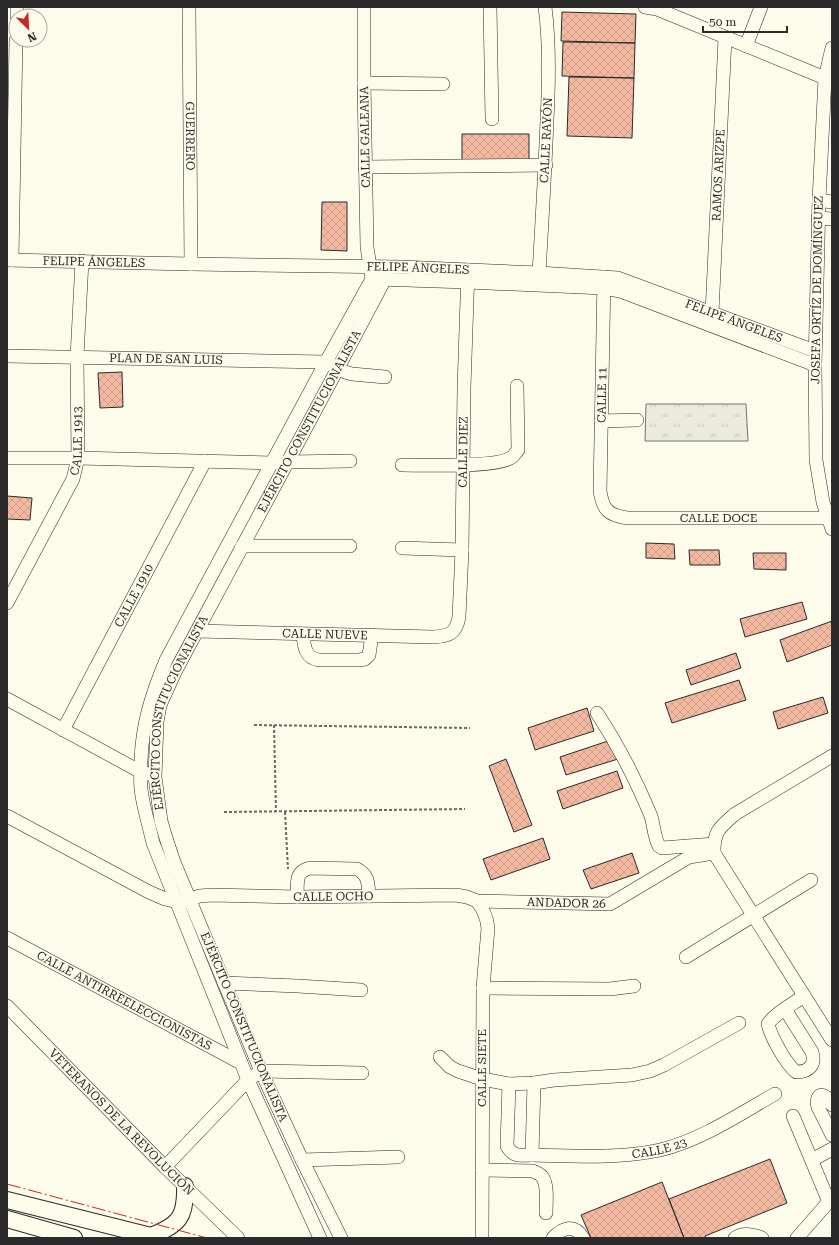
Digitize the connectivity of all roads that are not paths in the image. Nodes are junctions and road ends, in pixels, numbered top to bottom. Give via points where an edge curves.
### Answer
1 (189, 7) edge
2 (364, 7) edge
3 (490, 7) edge
4 (545, 7) edge
5 (761, 7) edge
6 (653, 8) edge
7 (726, 38) junction
8 (746, 46) junction
9 (16, 48) edge
10 (832, 48) edge
11 (825, 78) junction
12 (364, 83) junction
13 (443, 84) dead end
14 (492, 119) dead end
15 (546, 165) junction
16 (365, 167) junction
17 (819, 200) junction
18 (832, 202) edge
19 (818, 218) junction
20 (832, 219) edge
21 (9, 260) edge
22 (82, 261) junction
23 (191, 264) junction
24 (539, 272) junction
25 (378, 273) junction
26 (467, 276) junction
27 (604, 283) junction
28 (712, 313) junction
29 (815, 351) junction
30 (7, 356) edge
31 (77, 357) junction
32 (326, 362) junction
33 (815, 365) junction
34 (338, 368) junction
35 (385, 377) dead end
36 (517, 386) dead end
37 (637, 420) dead end
38 (601, 421) junction
39 (7, 458) edge
40 (78, 458) junction
41 (205, 461) junction
42 (350, 461) dead end
43 (287, 462) junction
44 (272, 463) junction
45 (402, 465) dead end
46 (462, 465) junction
47 (606, 511) joint
48 (831, 522) edge
49 (242, 546) junction
50 (350, 546) dead end
51 (402, 548) dead end
52 (462, 550) junction
53 (7, 603) edge
54 (197, 631) junction
55 (452, 633) joint
56 (303, 634) junction
57 (372, 635) junction
58 (7, 699) edge
59 (597, 713) dead end
60 (63, 730) junction
61 (832, 756) edge
62 (140, 772) junction
63 (155, 777) junction
64 (7, 816) edge
65 (714, 849) junction
66 (811, 880) dead end
67 (297, 896) junction
68 (369, 896) junction
69 (183, 900) junction
70 (477, 901) junction
71 (753, 916) junction
72 (7, 938) edge
73 (686, 957) dead end
74 (224, 983) junction
75 (634, 986) dead end
76 (483, 988) junction
77 (361, 990) dead end
78 (804, 996) junction
79 (7, 1006) edge
80 (785, 1009) dead end
81 (739, 1023) dead end
82 (832, 1040) edge
83 (440, 1057) dead end
84 (241, 1063) junction
85 (261, 1071) junction
86 (362, 1073) dead end
87 (482, 1079) junction
88 (248, 1080) junction
89 (534, 1083) junction
90 (509, 1084) junction
91 (775, 1094) dead end
92 (832, 1106) edge
93 (793, 1116) dead end
94 (832, 1135) edge
95 (832, 1149) edge
96 (532, 1156) junction
97 (398, 1157) dead end
98 (302, 1160) junction
99 (812, 1160) junction
100 (166, 1167) junction
101 (482, 1170) junction
102 (185, 1186) junction
103 (7, 1200) edge
104 (830, 1200) edge
105 (546, 1213) dead end
106 (7, 1219) edge
107 (155, 1237) edge
108 (74, 1238) edge
109 (238, 1238) edge
110 (320, 1238) edge
111 (341, 1238) edge
112 (482, 1238) edge
113 (553, 1238) edge
114 (582, 1238) edge
115 (735, 1238) edge
116 (762, 1238) edge
117 (797, 1238) edge

1 - 23 street, GUERRERO
2 - 12 street, CALLE GALEANA
3 - 14 street
4 - 15 street, CALLE RAYÓN via 549,74
5 - 8 street
6 - 7 street
7 - 8 street
7 - 28 street, RAMOS ARIZPE
8 - 11 street
9 - 21 street
10 - 11 street, JOSEFA ORTÍZ DE DOMÍNGUEZ
11 - 17 street, JOSEFA ORTÍZ DE DOMÍNGUEZ
12 - 13 street
12 - 16 street, CALLE GALEANA
15 - 16 street
15 - 24 street, CALLE RAYÓN
16 - 25 street, CALLE GALEANA via 367,247
17 - 18 street
17 - 19 street, JOSEFA ORTÍZ DE DOMÍNGUEZ
19 - 20 street
19 - 29 street, JOSEFA ORTÍZ DE DOMÍNGUEZ
21 - 22 street, FELIPE ÁNGELES
22 - 23 street, FELIPE ÁNGELES
22 - 31 street, CALLE 1913
23 - 25 street, FELIPE ÁNGELES
24 - 26 street, FELIPE ÁNGELES
24 - 27 street, FELIPE ÁNGELES
25 - 26 street, FELIPE ÁNGELES
25 - 32 street, EJÉRCITO CONSTITUCIONALISTA
25 - 34 street, EJÉRCITO CONSTITUCIONALISTA
26 - 27 street, FELIPE ÁNGELES
26 - 46 street, CALLE DIEZ
27 - 28 street, FELIPE ÁNGELES via 618,278 627,280
27 - 33 street, FELIPE ÁNGELES
27 - 38 street, CALLE 11
28 - 29 street, FELIPE ÁNGELES
29 - 33 street, JOSEFA ORTÍZ DE DOMÍNGUEZ
30 - 31 street, PLAN DE SAN LUIS
31 - 32 street, PLAN DE SAN LUIS
31 - 40 street, CALLE 1913
32 - 34 street
32 - 44 street, EJÉRCITO CONSTITUCIONALISTA
33 - 48 street, JOSEFA ORTÍZ DE DOMÍNGUEZ via 816,460 819,481
34 - 35 street via 352,374
34 - 43 street, EJÉRCITO CONSTITUCIONALISTA
36 - 46 street via 518,450 503,462
37 - 38 street
38 - 47 street, CALLE 11 via 600,491
39 - 40 street
40 - 41 street
40 - 53 street, CALLE 1913 via 73,479
41 - 44 street
41 - 60 street, CALLE 1910
42 - 43 street
43 - 44 street
43 - 49 street, EJÉRCITO CONSTITUCIONALISTA
44 - 62 street, EJÉRCITO CONSTITUCIONALISTA via 166,660 148,709 143,732
45 - 46 street
46 - 52 street, CALLE DIEZ
47 - 48 street, CALLE DOCE via 627,518
49 - 50 street
49 - 54 street, EJÉRCITO CONSTITUCIONALISTA
51 - 52 street
52 - 55 street, CALLE DIEZ via 457,626
54 - 56 street, CALLE NUEVE
54 - 63 street, EJÉRCITO CONSTITUCIONALISTA via 160,705
55 - 57 street, CALLE NUEVE via 433,637
56 - 57 street, CALLE NUEVE
56 - 57 street via 309,656 319,660 365,659 369,655
58 - 60 street
59 - 65 street via 612,735 638,786 652,818 659,846
60 - 62 street
61 - 65 street via 735,814 716,833
62 - 63 street
62 - 69 street, EJÉRCITO CONSTITUCIONALISTA via 143,801 153,843
63 - 69 street, EJÉRCITO CONSTITUCIONALISTA via 161,821
64 - 69 street via 149,892 165,899
65 - 70 street, ANDADOR 26 via 689,857 610,904
65 - 71 street
66 - 71 street
67 - 68 street, CALLE OCHO
67 - 68 street via 300,873 310,868 324,868 357,869 363,872 367,878
67 - 69 street, CALLE OCHO via 211,895
68 - 70 street, CALLE OCHO via 456,895
69 - 74 street, EJÉRCITO CONSTITUCIONALISTA
69 - 84 street, EJÉRCITO CONSTITUCIONALISTA
70 - 76 street, CALLE SIETE via 484,909 488,928
71 - 73 street
71 - 78 street
72 - 84 street, CALLE ANTIRREELECCIONISTAS
74 - 77 street
74 - 85 street, EJÉRCITO CONSTITUCIONALISTA
75 - 76 street via 610,989
76 - 87 street, CALLE SIETE
78 - 80 street
78 - 82 street
79 - 100 street, VETERANOS DE LA REVOLUCIÓN
81 - 89 street via 650,1071
83 - 87 street via 450,1067
84 - 88 street, EJÉRCITO CONSTITUCIONALISTA
85 - 86 street
85 - 88 street
85 - 98 street, EJÉRCITO CONSTITUCIONALISTA
87 - 90 street
87 - 101 street, CALLE SIETE
88 - 100 street
88 - 110 street, EJÉRCITO CONSTITUCIONALISTA
89 - 90 street
89 - 96 street
90 - 96 street, CALLE 23 via 508,1146 511,1152 517,1155
91 - 96 street, CALLE 23 via 708,1132 660,1150 622,1156
92 - 94 street via 823,1095 817,1098 818,1107
93 - 99 street
95 - 99 street
97 - 98 street
98 - 111 street, EJÉRCITO CONSTITUCIONALISTA
99 - 104 street
100 - 102 street, VETERANOS DE LA REVOLUCIÓN
101 - 105 street via 532,1171 539,1174 546,1184
101 - 112 street, CALLE SIETE
102 - 107 main road via 184,1206 178,1221
102 - 109 street, VETERANOS DE LA REVOLUCIÓN
103 - 107 main road
104 - 117 street
106 - 108 main road
113 - 114 street via 565,1229 572,1229
115 - 116 street via 750,1234

